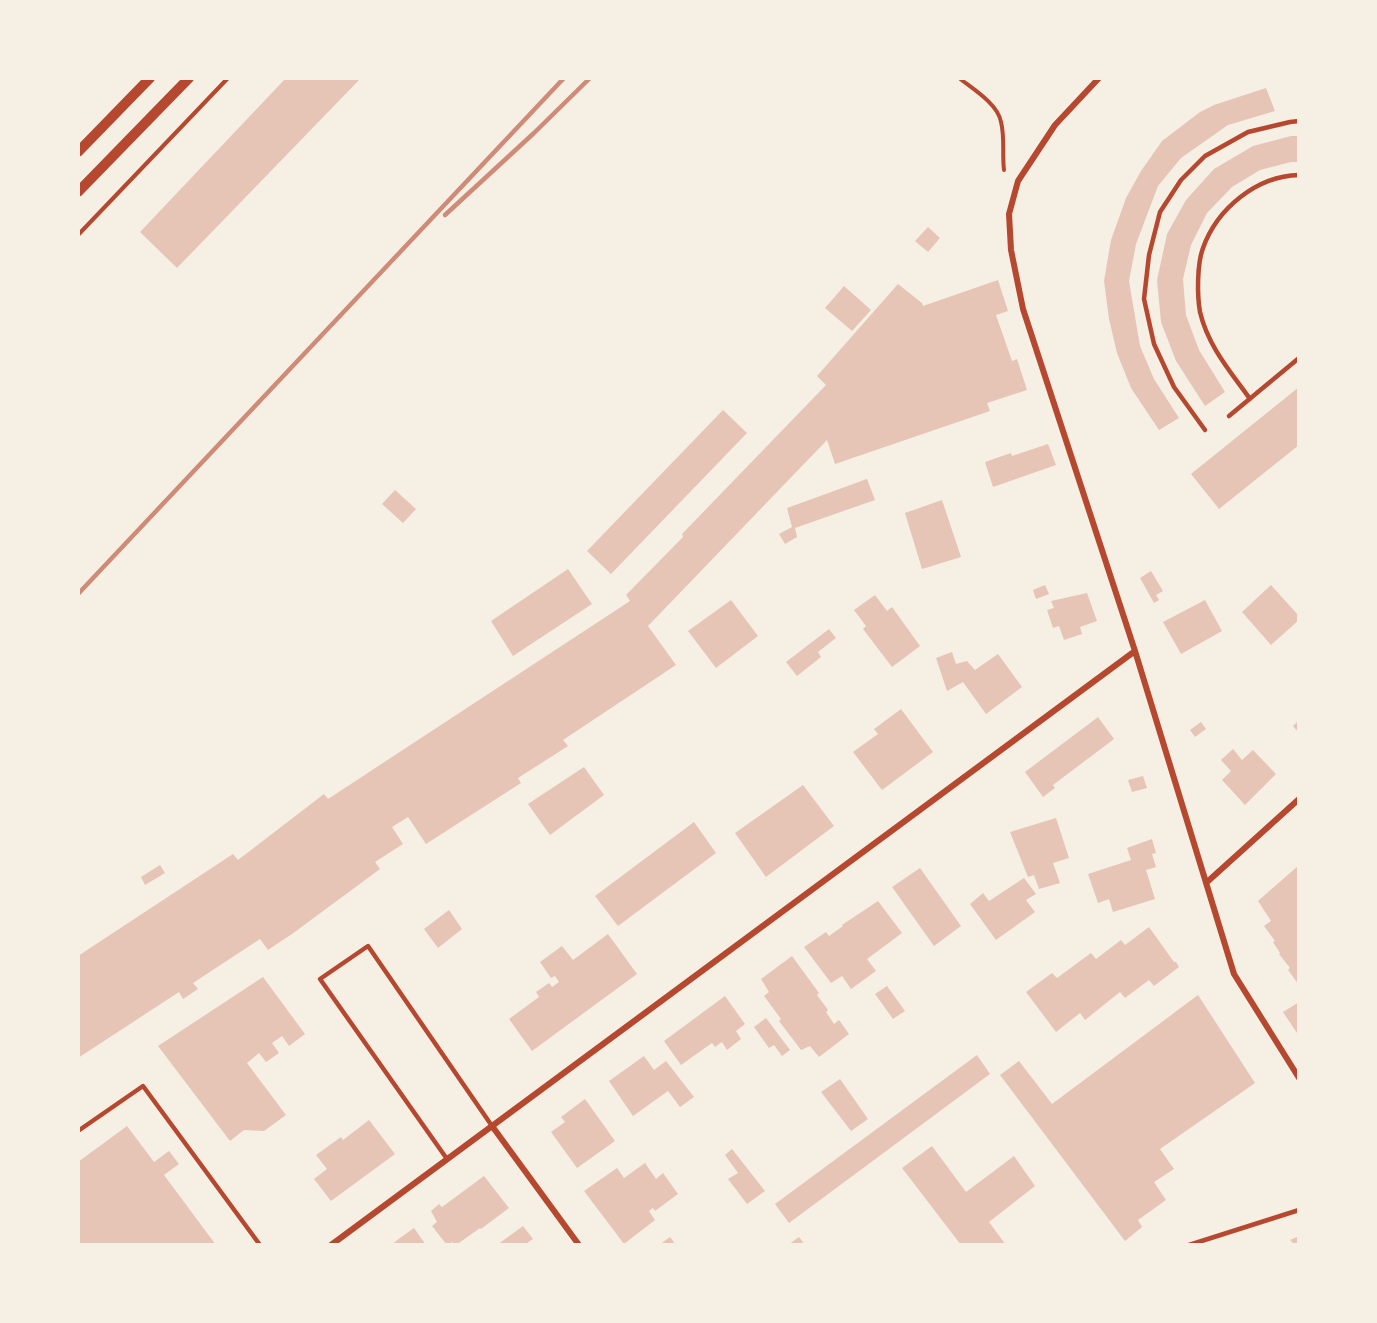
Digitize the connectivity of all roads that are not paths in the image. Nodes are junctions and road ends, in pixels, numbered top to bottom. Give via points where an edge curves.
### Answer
1 (150, 78) edge
2 (189, 78) edge
3 (1099, 78) edge
4 (1299, 121) edge
5 (78, 152) edge
6 (1299, 175) edge
7 (78, 192) edge
8 (1299, 358) edge
9 (1250, 399) junction
10 (1229, 416) dead end
11 (1205, 430) dead end
12 (1135, 651) junction
13 (1299, 799) edge
14 (1206, 883) junction
15 (1299, 1078) edge
16 (492, 1126) junction
17 (78, 1131) edge
18 (447, 1159) junction
19 (1299, 1210) edge
20 (260, 1245) edge
21 (331, 1245) edge
22 (579, 1245) edge
23 (1189, 1245) edge

1 - 5 street
2 - 7 street
3 - 12 street via 1055,125 1018,181 1009,214 1011,250 1023,309
4 - 11 lane via 1248,132 1205,156 1181,180 1160,212 1149,255 1144,299 1154,344 1174,387
6 - 9 lane via 1262,183 1237,199 1215,224 1202,250 1200,312 1212,347
8 - 9 lane
9 - 10 lane
12 - 14 street
12 - 16 street
13 - 14 street
14 - 15 street via 1234,974
16 - 18 street
16 - 18 lane via 368,946 320,979
16 - 22 street
17 - 20 lane via 143,1086
18 - 21 street
19 - 23 lane

